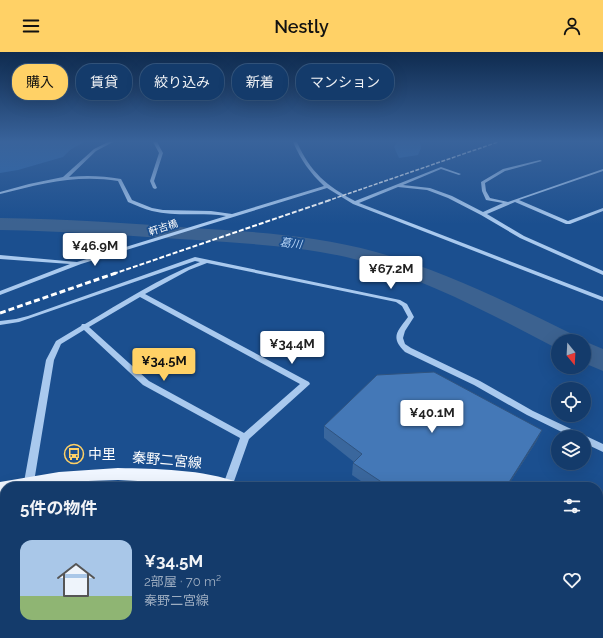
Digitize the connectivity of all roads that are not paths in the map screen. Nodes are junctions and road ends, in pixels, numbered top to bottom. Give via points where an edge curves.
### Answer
1 (74, 169) edge
2 (156, 169) edge
3 (311, 169) edge
4 (438, 169) edge
5 (445, 169) edge
6 (507, 169) edge
7 (603, 170) edge
8 (595, 173) junction
9 (459, 174) dead end
10 (603, 176) edge
11 (65, 178) junction
12 (328, 186) junction
13 (400, 186) junction
14 (155, 188) dead end
15 (0, 193) edge
16 (515, 200) junction
17 (355, 203) junction
18 (508, 203) junction
19 (603, 209) edge
20 (483, 214) junction
21 (232, 215) junction
22 (0, 257) edge
23 (206, 262) junction
24 (79, 263) junction
25 (603, 273) edge
26 (0, 293) edge
27 (140, 294) junction
28 (603, 299) edge
29 (0, 323) edge
30 (84, 326) junction
31 (565, 430) edge
32 (245, 437) junction
33 (591, 442) edge
34 (603, 448) edge
35 (29, 482) joint
36 (204, 482) edge
37 (232, 482) edge

1 - 11 street
2 - 14 street via 152,181
3 - 12 street
4 - 13 street
5 - 9 street
6 - 18 street via 483,182 488,199
7 - 8 street
8 - 10 street
8 - 16 street
11 - 15 street
11 - 21 street via 106,177 120,180 130,201 152,210
12 - 17 street
12 - 21 street, 軒吉橋
13 - 17 street
13 - 20 street via 428,189
16 - 18 street
16 - 19 street via 568,223
17 - 28 street
18 - 20 street
20 - 25 street via 522,237
21 - 24 street, 軒吉橋
22 - 24 street
23 - 27 street
23 - 29 street via 195,259 30,317
23 - 31 street via 398,301 410,312 411,317 398,340 408,350
24 - 26 street, 軒吉橋
27 - 30 street
27 - 32 street via 306,384
30 - 32 street via 146,383
30 - 35 street via 58,342 50,360
32 - 37 street
33 - 34 street
35 - 36 main road, 秦野二宮線 via 66,476 149,474

